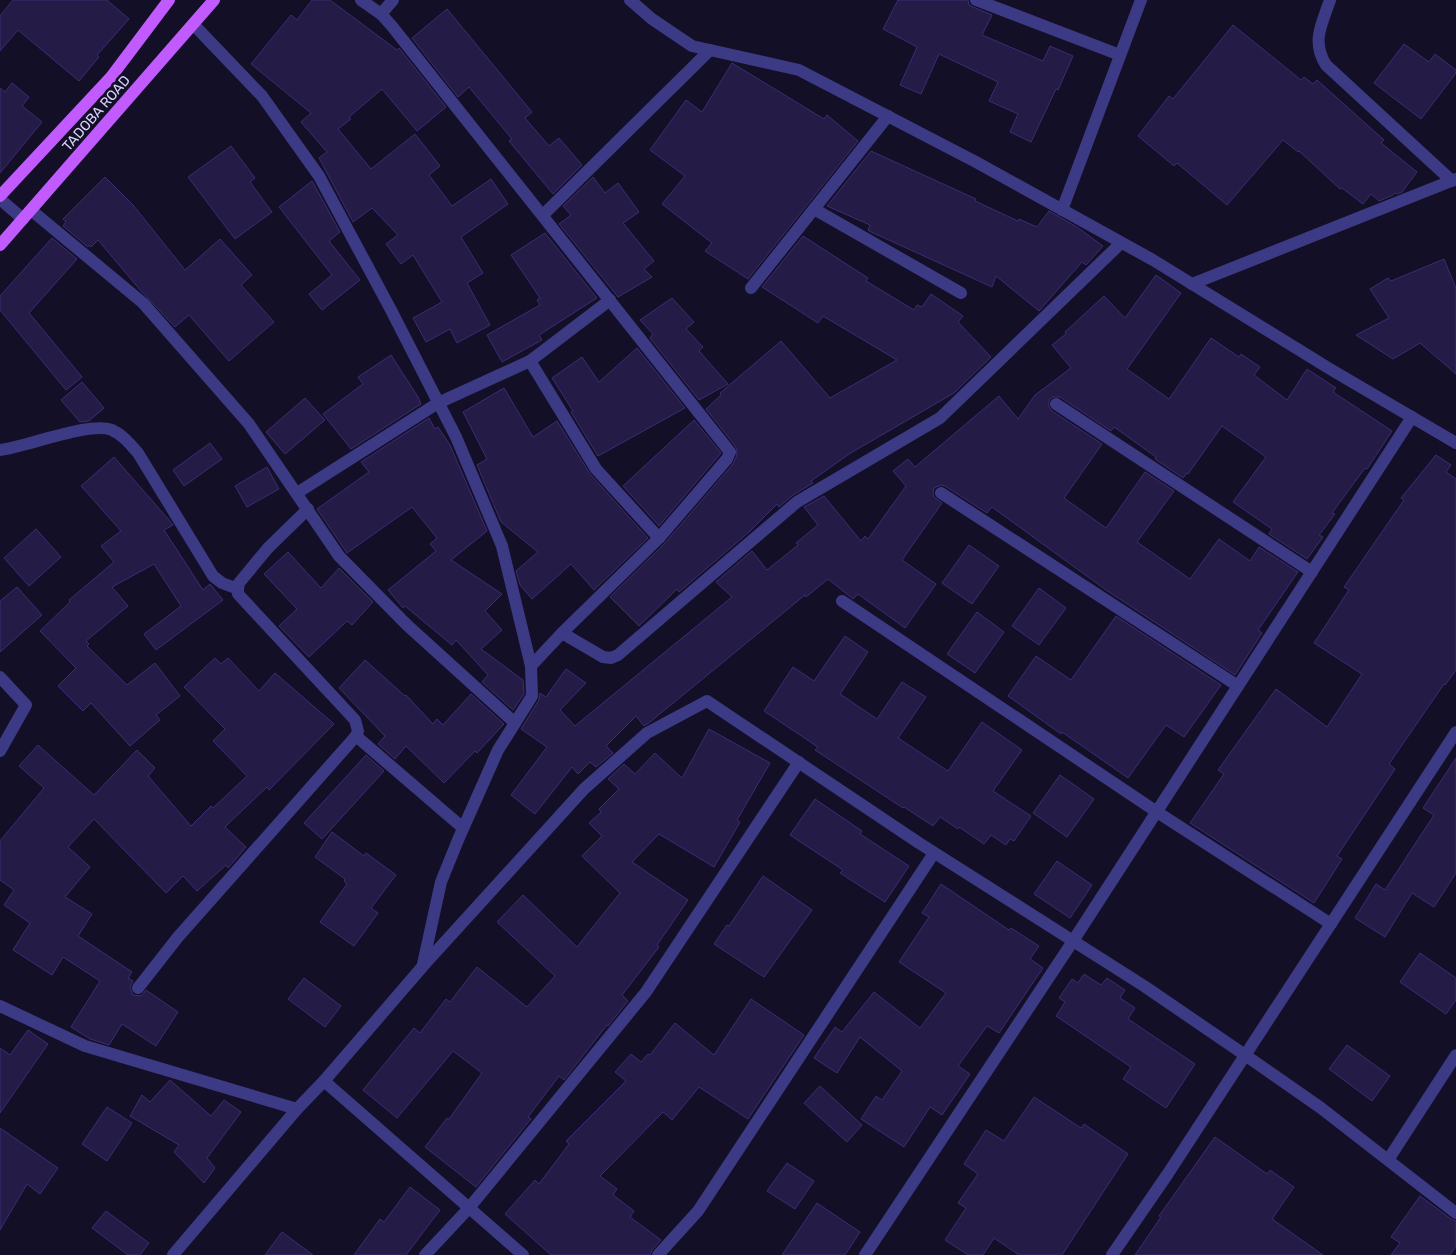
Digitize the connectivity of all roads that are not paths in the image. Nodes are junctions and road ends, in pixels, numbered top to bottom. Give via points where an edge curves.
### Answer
1 (169, 0) edge
2 (214, 0) edge
3 (362, 0) edge
4 (393, 0) edge
5 (630, 0) edge
6 (976, 0) edge
7 (1141, 0) edge
8 (1330, 0) edge
9 (381, 14) junction
10 (194, 25) junction
11 (710, 50) junction
12 (1120, 55) junction
13 (888, 116) junction
14 (1454, 180) edge
15 (0, 197) edge
16 (814, 209) junction
17 (1062, 210) junction
18 (27, 214) junction
19 (543, 215) junction
20 (1121, 243) junction
21 (0, 245) edge
22 (1192, 284) junction
23 (751, 288) dead end
24 (961, 293) dead end
25 (610, 300) junction
26 (530, 360) junction
27 (438, 403) junction
28 (1056, 404) dead end
29 (1412, 417) junction
30 (1456, 443) edge
31 (0, 450) edge
32 (297, 493) junction
33 (941, 493) dead end
34 (308, 509) junction
35 (659, 538) junction
36 (1312, 572) junction
37 (238, 588) junction
38 (842, 602) dead end
39 (562, 633) junction
40 (531, 666) junction
41 (0, 677) edge
42 (1238, 686) junction
43 (515, 723) junction
44 (1456, 732) edge
45 (356, 736) junction
46 (0, 751) edge
47 (798, 762) junction
48 (1156, 812) junction
49 (463, 828) junction
50 (934, 853) junction
51 (1330, 924) junction
52 (1073, 941) junction
53 (423, 966) junction
54 (138, 988) dead end
55 (0, 1006) edge
56 (1245, 1055) junction
57 (1456, 1055) edge
58 (324, 1081) junction
59 (297, 1109) junction
60 (1388, 1160) junction
61 (469, 1208) junction
62 (1456, 1213) edge
63 (174, 1255) edge
64 (425, 1255) edge
65 (524, 1255) edge
66 (658, 1255) edge
67 (864, 1255) edge
68 (1112, 1255) edge

1 - 15 main road, TADOBA ROAD via 111,77
2 - 10 main road, TADOBA ROAD
3 - 9 street
4 - 9 street
5 - 11 street via 652,20 692,46
6 - 12 street
7 - 12 street
8 - 14 street via 1317,44 1326,65
9 - 19 street
10 - 18 main road, TADOBA ROAD
10 - 27 street via 262,96 319,176
11 - 13 street via 799,70
11 - 19 street
12 - 17 street
13 - 16 street
13 - 17 street
14 - 22 street
15 - 18 street
16 - 23 street
16 - 24 street
17 - 20 street
18 - 21 main road, TADOBA ROAD
18 - 32 street via 143,303 248,424
19 - 25 street
20 - 22 street
20 - 39 street via 940,418 797,502 618,655 603,657
22 - 29 street
25 - 26 street
25 - 35 street via 730,452 728,459
26 - 27 street
26 - 35 street via 596,469
27 - 32 street
27 - 40 street via 456,437 502,546
28 - 36 street
29 - 30 street
29 - 36 street
31 - 37 street via 93,428 110,430 125,438 138,453 213,576
32 - 34 street
33 - 42 street
34 - 37 street via 268,548
34 - 43 street via 339,556 407,625
35 - 39 street
36 - 42 street
37 - 45 street via 241,599 355,720
38 - 48 street
39 - 40 street
40 - 43 street via 532,696
41 - 46 street via 26,705
42 - 48 street
43 - 49 street via 498,750
44 - 51 street
45 - 49 street
45 - 54 street via 178,937
47 - 50 street
47 - 53 street via 707,701 647,733 584,788
47 - 61 street via 646,992
48 - 51 street
48 - 52 street
49 - 53 street via 442,882
50 - 52 street
50 - 66 street via 698,1211
51 - 56 street
52 - 56 street
52 - 67 street
53 - 58 street
55 - 59 street via 85,1046
56 - 60 street
56 - 68 street
57 - 60 street
58 - 59 street
58 - 61 street
59 - 63 street
60 - 62 street
61 - 64 street
61 - 65 street

